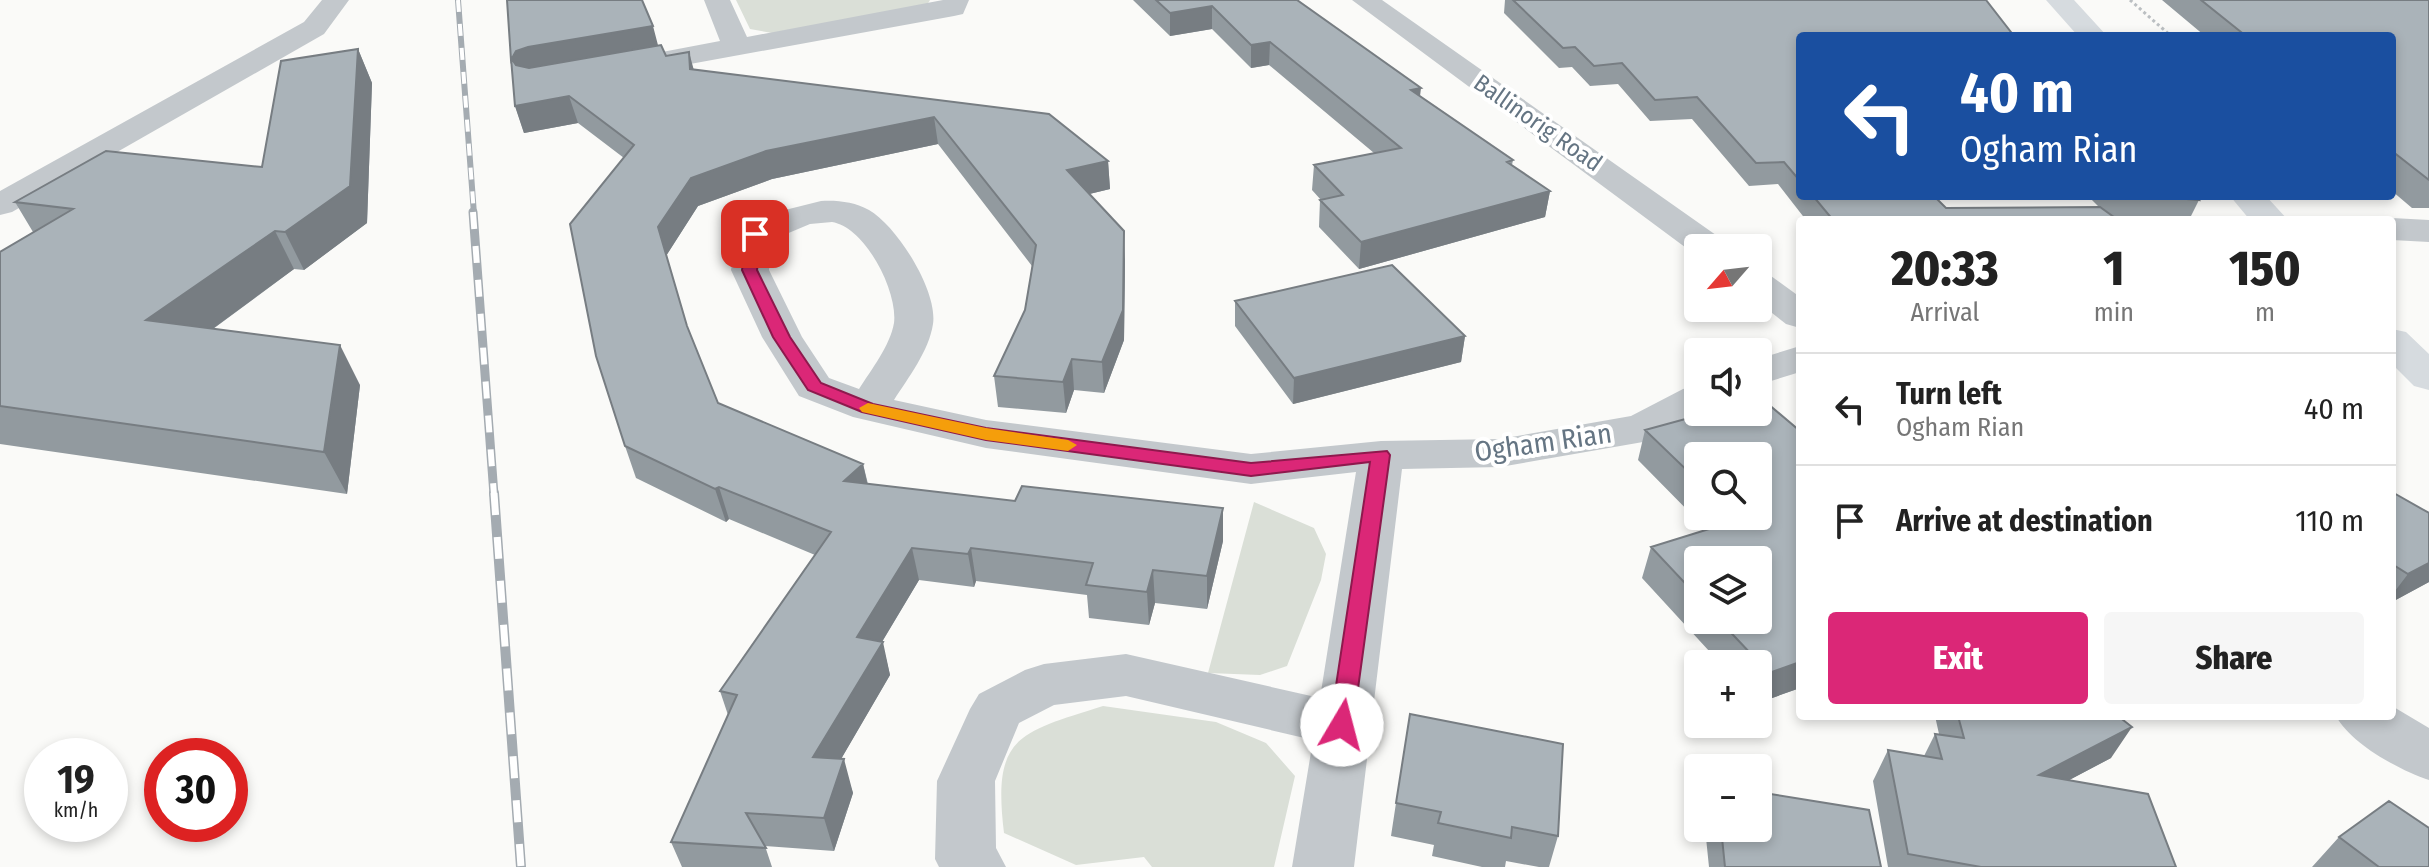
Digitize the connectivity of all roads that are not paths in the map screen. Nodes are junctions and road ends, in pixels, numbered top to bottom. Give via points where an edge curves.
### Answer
1 (336, 0) edge
2 (717, 0) edge
3 (956, 0) edge
4 (1365, 0) edge
5 (2059, 0) edge
6 (2089, 32) edge
7 (737, 47) junction
8 (599, 71) edge
9 (2251, 200) edge
10 (0, 205) edge
11 (2266, 216) edge
12 (2396, 229) edge
13 (2429, 231) edge
14 (1691, 234) edge
15 (1772, 295) edge
16 (1796, 313) edge
17 (2396, 345) edge
18 (1796, 359) edge
19 (1772, 368) edge
20 (2429, 377) edge
21 (1684, 406) edge
22 (868, 408) junction
23 (1381, 455) junction
24 (2370, 720) edge
25 (1342, 725) junction
26 (2429, 757) edge
27 (975, 867) edge
28 (1323, 867) edge

1 - 10 street via 314,28
2 - 7 street
3 - 7 street via 954,8
4 - 14 street, Ballinorig Road
5 - 6 main road
7 - 8 street
9 - 11 main road
12 - 13 street
15 - 16 street
17 - 20 main road
18 - 19 street
21 - 23 street, Ogham Rian via 1643,428 1500,453
22 - 22 street, Ogham Rian via 814,387 782,337 750,270 755,234 793,217 845,212 875,232 904,275 914,321
22 - 23 street, Ogham Rian via 986,434 1251,469
23 - 25 street
24 - 26 street
25 - 27 street via 1126,675 1044,685 998,709 966,781 966,859
25 - 28 street

